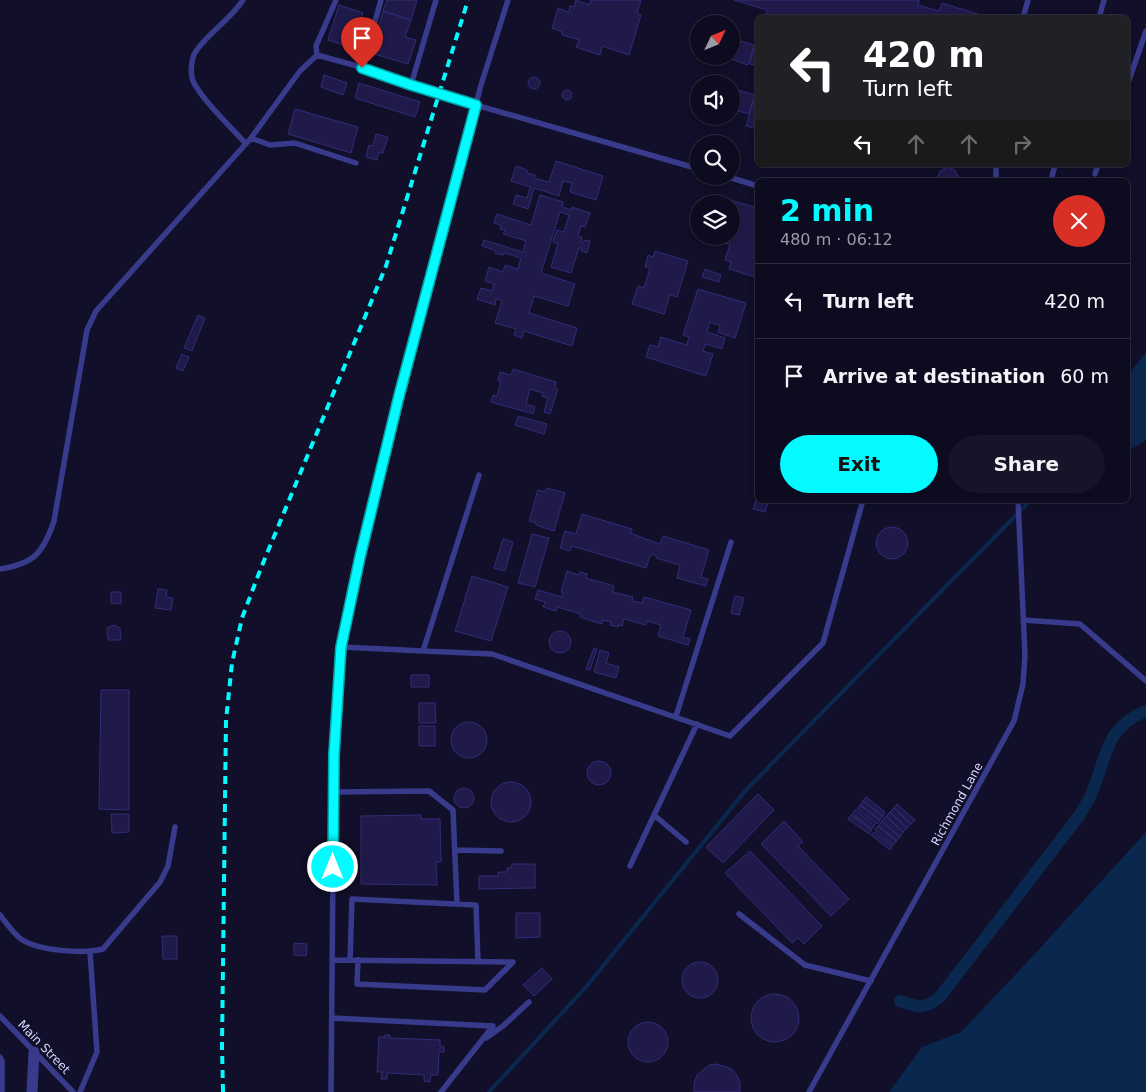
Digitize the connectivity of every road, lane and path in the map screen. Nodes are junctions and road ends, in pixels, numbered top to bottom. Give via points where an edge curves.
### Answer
1 (243, 0) edge
2 (336, 0) edge
3 (381, 0) edge
4 (436, 0) edge
5 (508, 0) edge
6 (1028, 0) edge
7 (1104, 0) edge
8 (1024, 15) edge
9 (1100, 15) edge
10 (1146, 31) edge
11 (317, 55) junction
12 (362, 68) junction
13 (1130, 77) edge
14 (411, 85) junction
15 (476, 105) junction
16 (251, 138) junction
17 (246, 144) junction
18 (356, 163) dead end
19 (690, 166) edge
20 (1097, 167) edge
21 (1095, 174) dead end
22 (740, 181) edge
23 (755, 185) edge
24 (479, 475) dead end
25 (862, 503) edge
26 (1018, 503) edge
27 (731, 542) dead end
28 (0, 569) edge
29 (1023, 618) junction
30 (341, 647) junction
31 (423, 651) junction
32 (1146, 682) edge
33 (676, 716) junction
34 (697, 724) junction
35 (333, 792) junction
36 (654, 815) junction
37 (176, 827) dead end
38 (686, 842) dead end
39 (455, 850) junction
40 (502, 851) dead end
41 (630, 866) dead end
42 (457, 904) junction
43 (739, 914) dead end
44 (0, 915) edge
45 (90, 952) junction
46 (332, 960) junction
47 (350, 960) junction
48 (358, 960) junction
49 (478, 962) junction
50 (870, 981) junction
51 (528, 1002) dead end
52 (0, 1016) edge
53 (332, 1018) junction
54 (480, 1042) junction
55 (34, 1052) junction
56 (0, 1057) edge
57 (2, 1092) edge
58 (32, 1092) edge
59 (73, 1092) edge
60 (80, 1092) edge
61 (331, 1092) edge
62 (441, 1092) edge
63 (809, 1092) edge

1 - 17 lane via 195,52 191,67 192,80 199,91
2 - 11 lane via 316,46
3 - 12 lane
4 - 14 lane
5 - 15 lane
6 - 8 lane
7 - 9 lane
10 - 13 lane
11 - 12 lane
11 - 16 lane via 300,71
12 - 14 lane
14 - 15 lane
15 - 19 lane
15 - 30 lane via 399,396
16 - 17 lane
16 - 18 lane via 270,145 295,143
17 - 28 lane via 96,312 87,330 54,521 47,542 32,560
20 - 21 lane
22 - 23 lane
24 - 31 lane
25 - 34 lane via 823,643 730,736
26 - 29 lane, Richmond Lane
27 - 33 lane
29 - 32 lane via 1080,624
29 - 50 lane, Richmond Lane via 1023,684 1014,721
30 - 31 lane
30 - 35 lane
31 - 33 lane via 492,654
33 - 34 lane
34 - 36 lane
35 - 39 lane via 429,791 453,810
35 - 46 lane
36 - 38 lane
36 - 41 lane
37 - 45 lane via 168,866 160,882 112,941 103,950
39 - 40 lane
39 - 42 lane
42 - 47 lane via 352,899
42 - 49 lane via 476,905
43 - 50 lane via 805,965
44 - 45 lane via 22,940 46,948
45 - 60 lane via 97,1052
46 - 47 lane
46 - 53 lane
47 - 48 lane
48 - 49 lane
48 - 49 lane via 357,984 486,990 513,962
50 - 63 lane, Richmond Lane
51 - 54 lane
52 - 55 lane, Main Street
53 - 54 lane via 493,1026
53 - 61 lane
54 - 62 lane
55 - 58 street
55 - 59 lane, Main Street
56 - 57 lane

